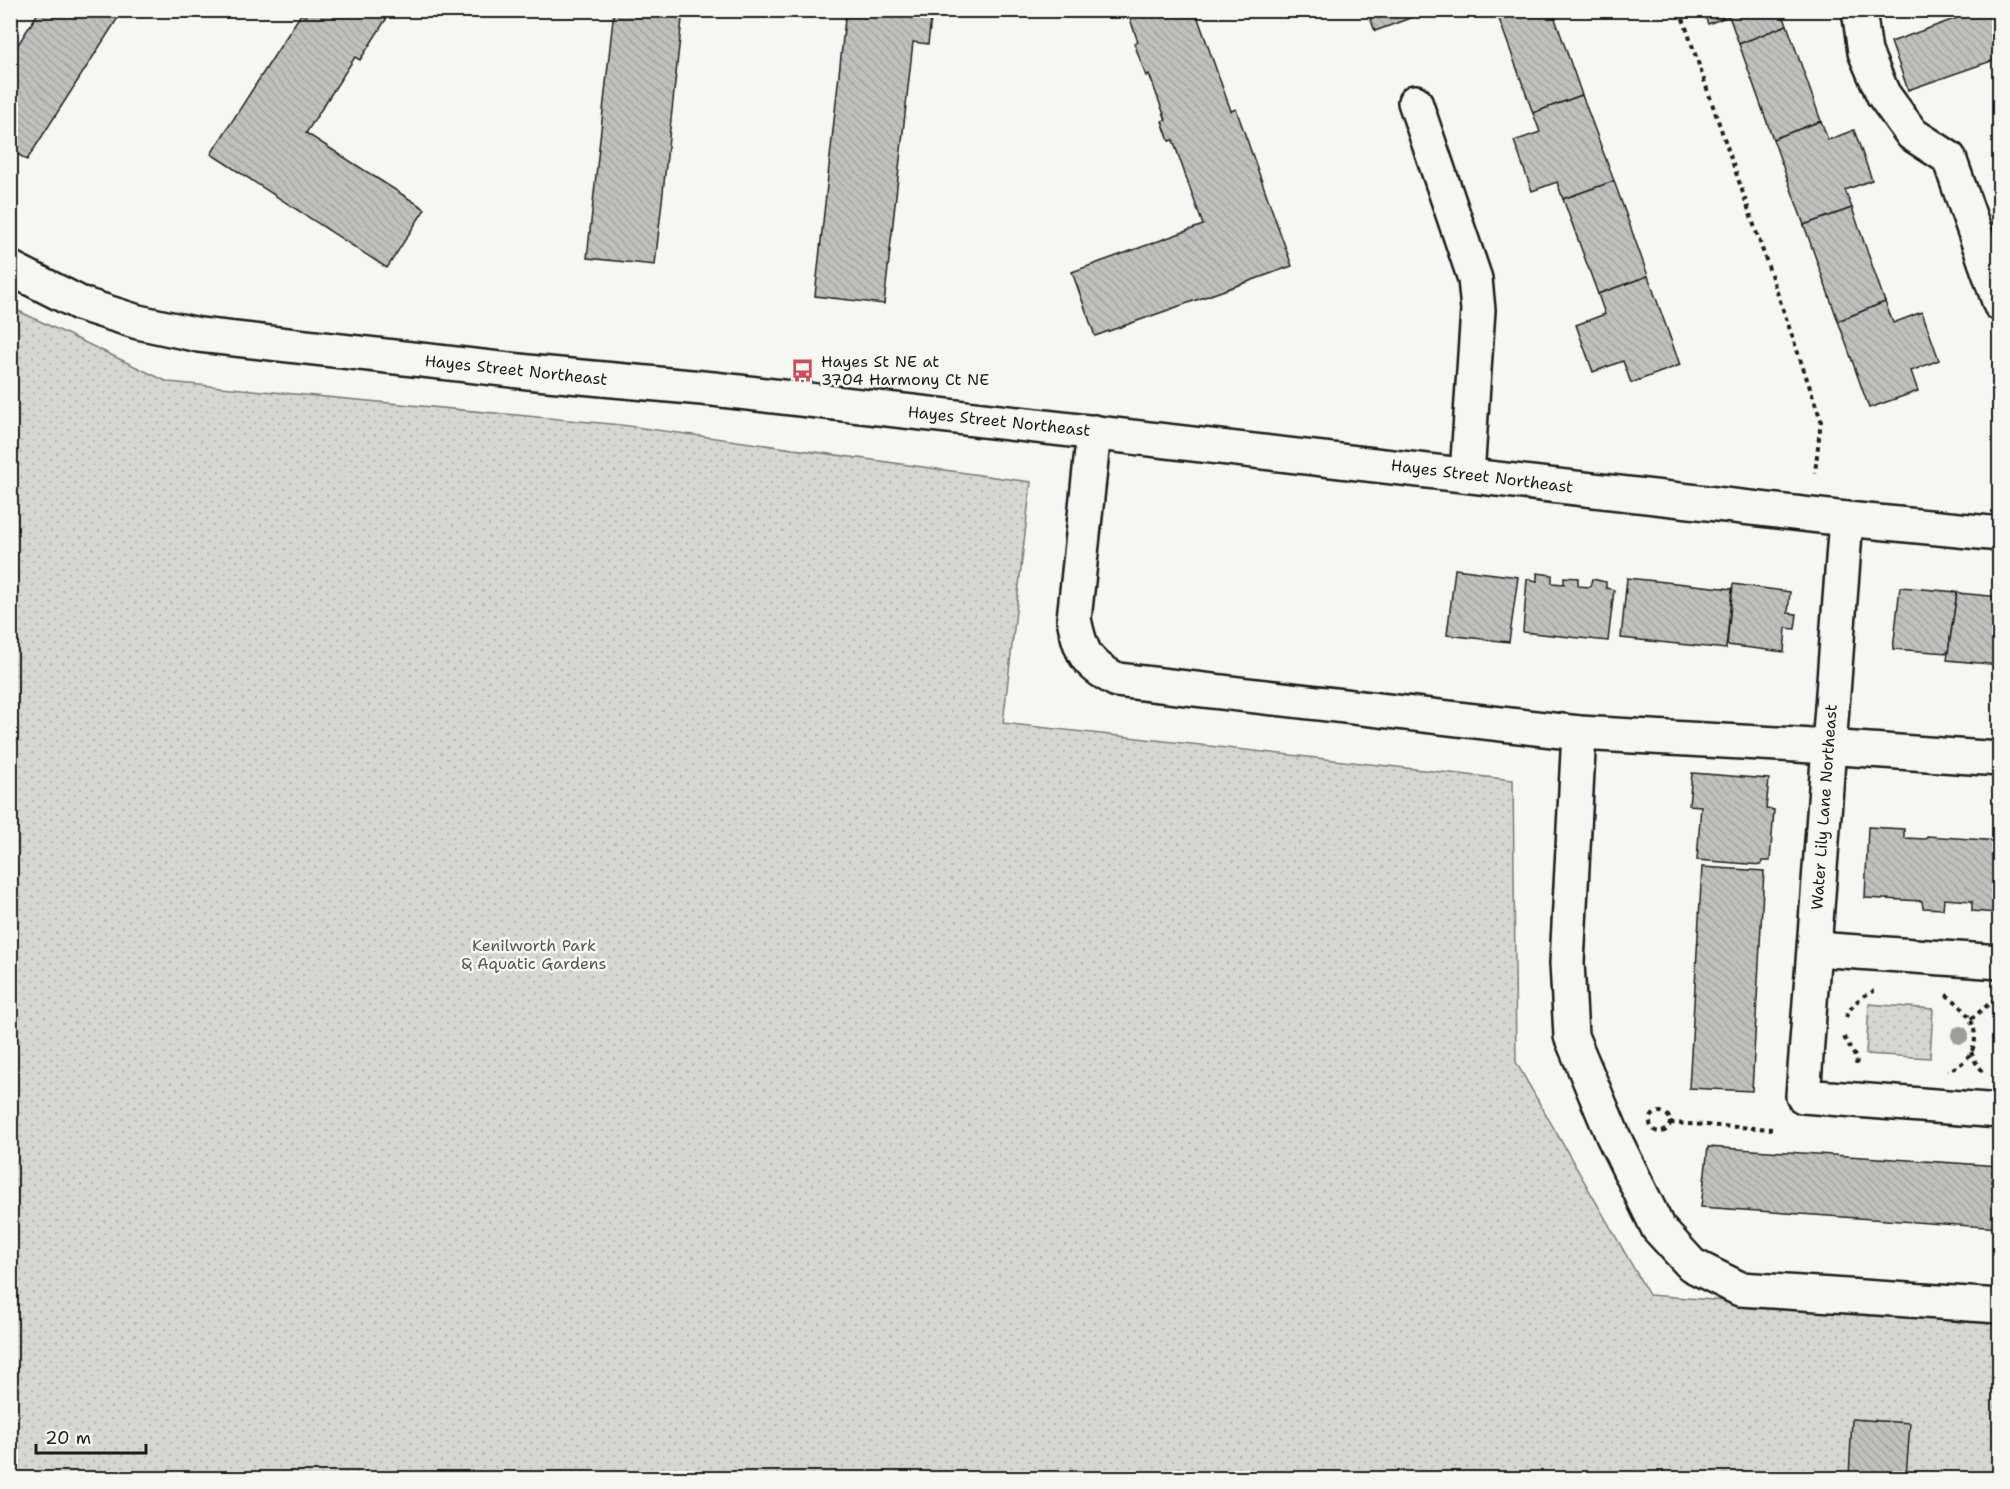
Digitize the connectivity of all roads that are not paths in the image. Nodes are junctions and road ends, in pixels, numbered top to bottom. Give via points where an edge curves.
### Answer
1 (1859, 10) edge
2 (1415, 102) dead end
3 (10, 268) edge
4 (2000, 304) edge
5 (1094, 432) junction
6 (1467, 475) junction
7 (1846, 519) junction
8 (2000, 534) edge
9 (1579, 733) junction
10 (1829, 747) junction
11 (2000, 759) edge
12 (1815, 949) junction
13 (2000, 962) edge
14 (2000, 1111) edge
15 (2000, 1306) edge

1 - 4 street via 1865,52 1883,94 1912,134 1949,158
2 - 6 street via 1475,279 1478,310
3 - 5 street, Hayes Street Northeast via 81,304 199,335
5 - 6 street, Hayes Street Northeast
5 - 9 street via 1074,620 1083,651 1099,671 1117,680
6 - 7 street, Hayes Street Northeast
7 - 8 street, Hayes Street Northeast
7 - 10 street, Water Lily Lane Northeast
9 - 10 street
9 - 15 street via 1567,963 1571,1036 1613,1136 1658,1228 1692,1265 1740,1290
10 - 11 street
10 - 12 street, Water Lily Lane Northeast
12 - 13 street
12 - 14 street, Water Lily Lane Northeast via 1803,1096

